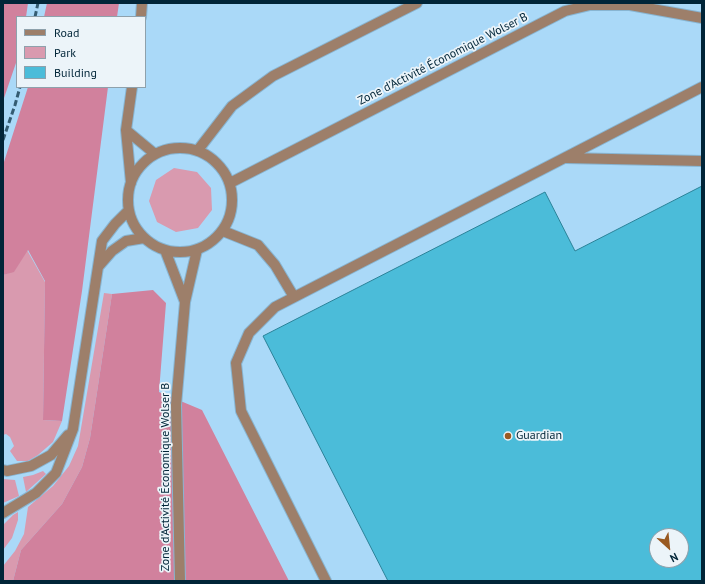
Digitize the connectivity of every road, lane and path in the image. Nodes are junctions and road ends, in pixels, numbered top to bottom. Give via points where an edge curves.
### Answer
1 (142, 3) edge
2 (417, 3) edge
3 (141, 16) edge
4 (702, 18) edge
5 (702, 87) edge
6 (132, 88) edge
7 (126, 130) junction
8 (198, 150) junction
9 (155, 154) junction
10 (564, 158) junction
11 (702, 161) edge
12 (131, 183) junction
13 (230, 183) junction
14 (129, 210) junction
15 (223, 231) junction
16 (144, 238) junction
17 (165, 250) junction
18 (198, 250) junction
19 (97, 269) junction
20 (294, 297) junction
21 (185, 302) junction
22 (73, 429) junction
23 (3, 470) edge
24 (3, 513) edge
25 (180, 581) edge
26 (326, 581) edge

1 - 3 lane
2 - 8 lane via 273,76 232,106
4 - 13 lane, Zone d'Activité Économique Wolser B via 630,5 590,5 565,11
5 - 10 lane
6 - 7 lane
7 - 9 lane
7 - 12 lane
8 - 9 lane via 184,147 169,148
8 - 13 lane via 212,158 223,169
9 - 12 lane via 140,166
10 - 11 lane
10 - 20 lane
12 - 14 lane via 128,196
13 - 15 lane via 233,199 231,216
14 - 16 lane via 134,225
14 - 19 lane via 114,224 102,241
15 - 18 lane via 212,242
15 - 20 lane via 258,245 275,265
16 - 17 lane
16 - 19 lane via 126,241 112,251
17 - 18 lane
17 - 21 lane, Zone d'Activité Économique Wolser B
18 - 21 lane, Zone d'Activité Économique Wolser B
19 - 22 lane
20 - 26 lane via 275,307 249,333 236,363 241,411
21 - 25 lane, Zone d'Activité Économique Wolser B via 176,405
22 - 23 lane via 51,454 30,466
22 - 24 lane via 56,473 36,493

